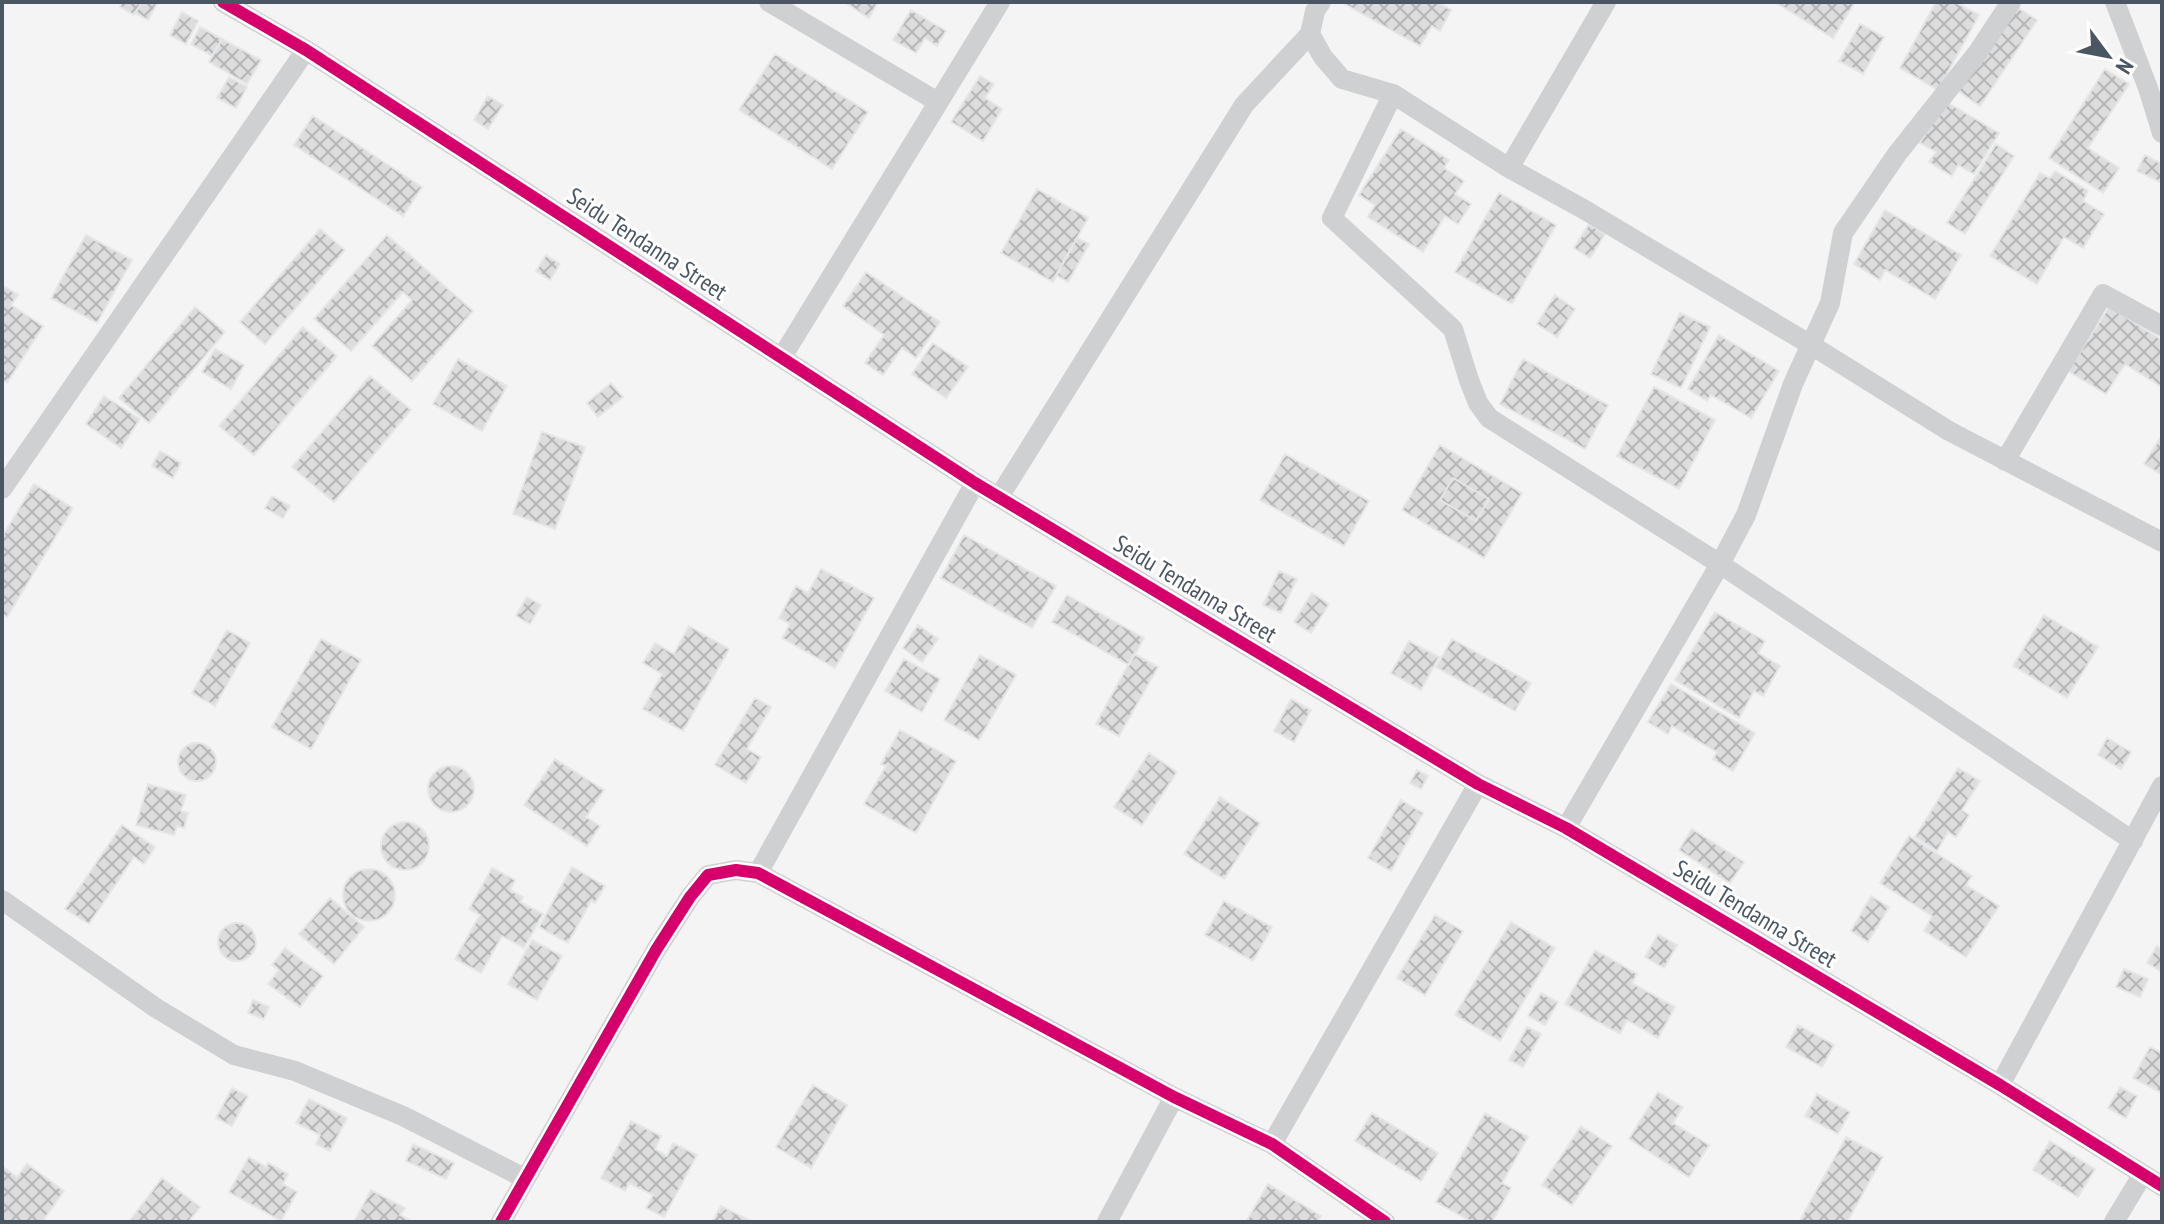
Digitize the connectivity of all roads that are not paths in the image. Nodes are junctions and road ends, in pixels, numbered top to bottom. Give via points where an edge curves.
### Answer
1 (223, 2) edge
2 (769, 2) edge
3 (1000, 2) edge
4 (1321, 2) edge
5 (1606, 2) edge
6 (2011, 2) edge
7 (2115, 2) edge
8 (1310, 34) junction
9 (306, 50) junction
10 (1393, 94) junction
11 (938, 102) junction
12 (2162, 133) edge
13 (1509, 168) junction
14 (2162, 326) edge
15 (1811, 345) junction
16 (782, 357) junction
17 (2005, 461) junction
18 (975, 483) junction
19 (2, 489) edge
20 (999, 497) junction
21 (2162, 542) edge
22 (1720, 564) junction
23 (1478, 784) junction
24 (2159, 798) edge
25 (1566, 828) junction
26 (2133, 841) junction
27 (758, 873) junction
28 (2, 900) edge
29 (2000, 1085) junction
30 (1174, 1097) junction
31 (1272, 1144) junction
32 (2143, 1174) junction
33 (524, 1178) junction
34 (2162, 1186) edge
35 (501, 1222) edge
36 (1107, 1222) edge
37 (1385, 1222) edge
38 (2114, 1222) edge

1 - 9 street, Seidu Tendanna Street
2 - 11 street
3 - 11 street
4 - 8 street
5 - 13 street
6 - 15 street via 1843,233 1830,303
7 - 12 street
8 - 10 street via 1342,79
8 - 20 street via 1244,105
9 - 16 street, Seidu Tendanna Street
9 - 19 street
10 - 13 street
10 - 22 street via 1332,218 1453,329 1478,403 1489,418
11 - 16 street
13 - 15 street
14 - 17 street via 2103,294
15 - 17 street
15 - 22 street via 1746,515
16 - 18 street, Seidu Tendanna Street
17 - 21 street
18 - 20 street, Seidu Tendanna Street
18 - 27 street
20 - 23 street, Seidu Tendanna Street
22 - 25 street
22 - 26 street
23 - 25 street, Seidu Tendanna Street
23 - 31 street
24 - 26 street
25 - 29 street, Seidu Tendanna Street
26 - 29 street
27 - 30 street
27 - 33 street via 708,875 690,897
28 - 33 street via 156,1008 234,1055 295,1071 403,1116
29 - 32 street, Seidu Tendanna Street
30 - 31 street
30 - 36 street
31 - 37 street
32 - 34 street, Seidu Tendanna Street
32 - 38 street
33 - 35 street

